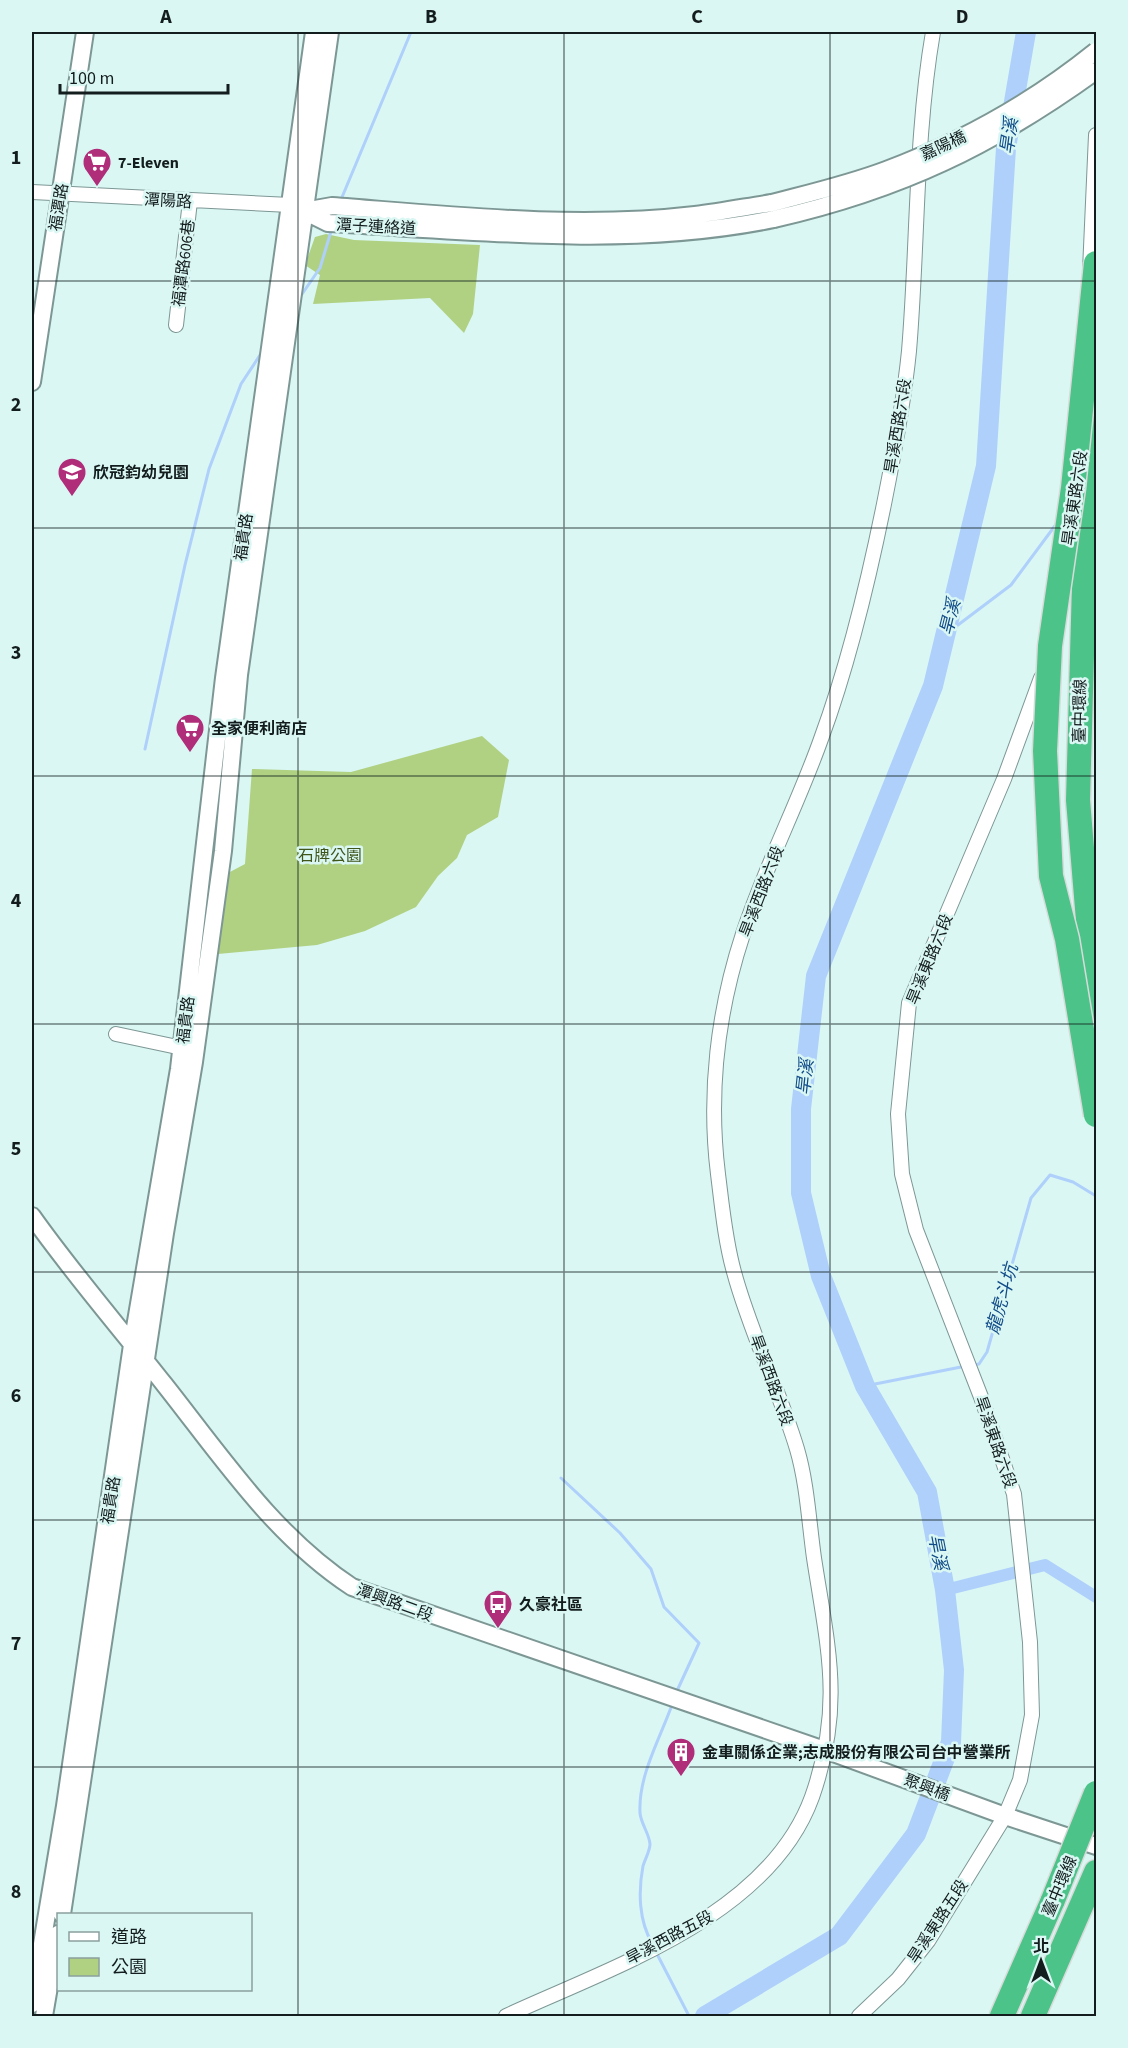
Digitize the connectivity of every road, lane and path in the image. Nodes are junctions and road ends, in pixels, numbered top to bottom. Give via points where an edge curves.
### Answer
1 (86, 32) edge
2 (314, 32) edge
3 (330, 32) edge
4 (933, 32) edge
5 (1096, 51) edge
6 (1096, 70) edge
7 (1096, 135) edge
8 (32, 192) edge
9 (60, 194) junction
10 (190, 201) junction
11 (297, 208) junction
12 (773, 211) junction
13 (1096, 263) edge
14 (176, 325) dead end
15 (1096, 365) edge
16 (32, 382) edge
17 (1089, 406) edge
18 (1096, 1017) edge
19 (116, 1034) dead end
20 (182, 1048) junction
21 (1096, 1115) edge
22 (32, 1215) edge
23 (132, 1345) junction
24 (147, 1362) junction
25 (831, 1753) junction
26 (1096, 1794) edge
27 (1005, 1816) junction
28 (1096, 1846) edge
29 (1096, 1872) edge
30 (62, 1913) edge
31 (57, 1940) edge
32 (32, 2004) edge
33 (1002, 2014) edge
34 (44, 2016) edge
35 (506, 2016) edge
36 (859, 2016) edge
37 (1034, 2016) edge

1 - 9 street, 福潭路
2 - 11 street, 福貴路
3 - 11 street, 福貴路
4 - 25 street, 旱溪西路六段 via 921,118 908,359 884,501 860,611 831,708 744,929 717,1050 713,1099 717,1167 733,1269 799,1458 832,1677
5 - 12 street, 嘉陽橋, bridge via 1003,114 927,153
6 - 12 street, 嘉陽橋, bridge via 1025,120 958,158 878,190
7 - 27 street, 旱溪東路六段 via 1080,472 1061,596 1044,668 1004,779 909,1003 898,1114 902,1174 916,1230 1014,1494 1030,1642 1032,1715 1020,1780
8 - 9 street, 潭陽路
9 - 10 street, 潭陽路
9 - 16 street, 福潭路
10 - 11 street, 潭陽路
10 - 14 street, 福潭路606巷
11 - 12 street, 潭子連絡道 via 332,206 619,220
11 - 20 street, 福貴路 via 224,678
11 - 24 street, 福貴路 via 239,675 223,851
13 - 17 highway, bridge
15 - 17 highway, bridge
17 - 18 highway, 臺中環線 via 1078,800
17 - 21 highway, bridge via 1050,646 1046,798 1051,876 1067,939
19 - 20 street
20 - 23 street, 福貴路
22 - 23 street, 潭興路二段
23 - 24 street, 潭興路二段
23 - 32 street, 福貴路
24 - 25 street, 潭興路二段 via 285,1533 352,1587
24 - 30 street, 福貴路
25 - 27 street, 聚興橋
25 - 35 street, 旱溪西路五段 via 803,1820 783,1850 736,1898 683,1933
26 - 33 highway, 臺中環線, bridge
27 - 28 street, 聚興橋
27 - 36 street, 旱溪東路五段 via 928,1941 898,1979
29 - 37 highway, 臺中環線
31 - 34 street

